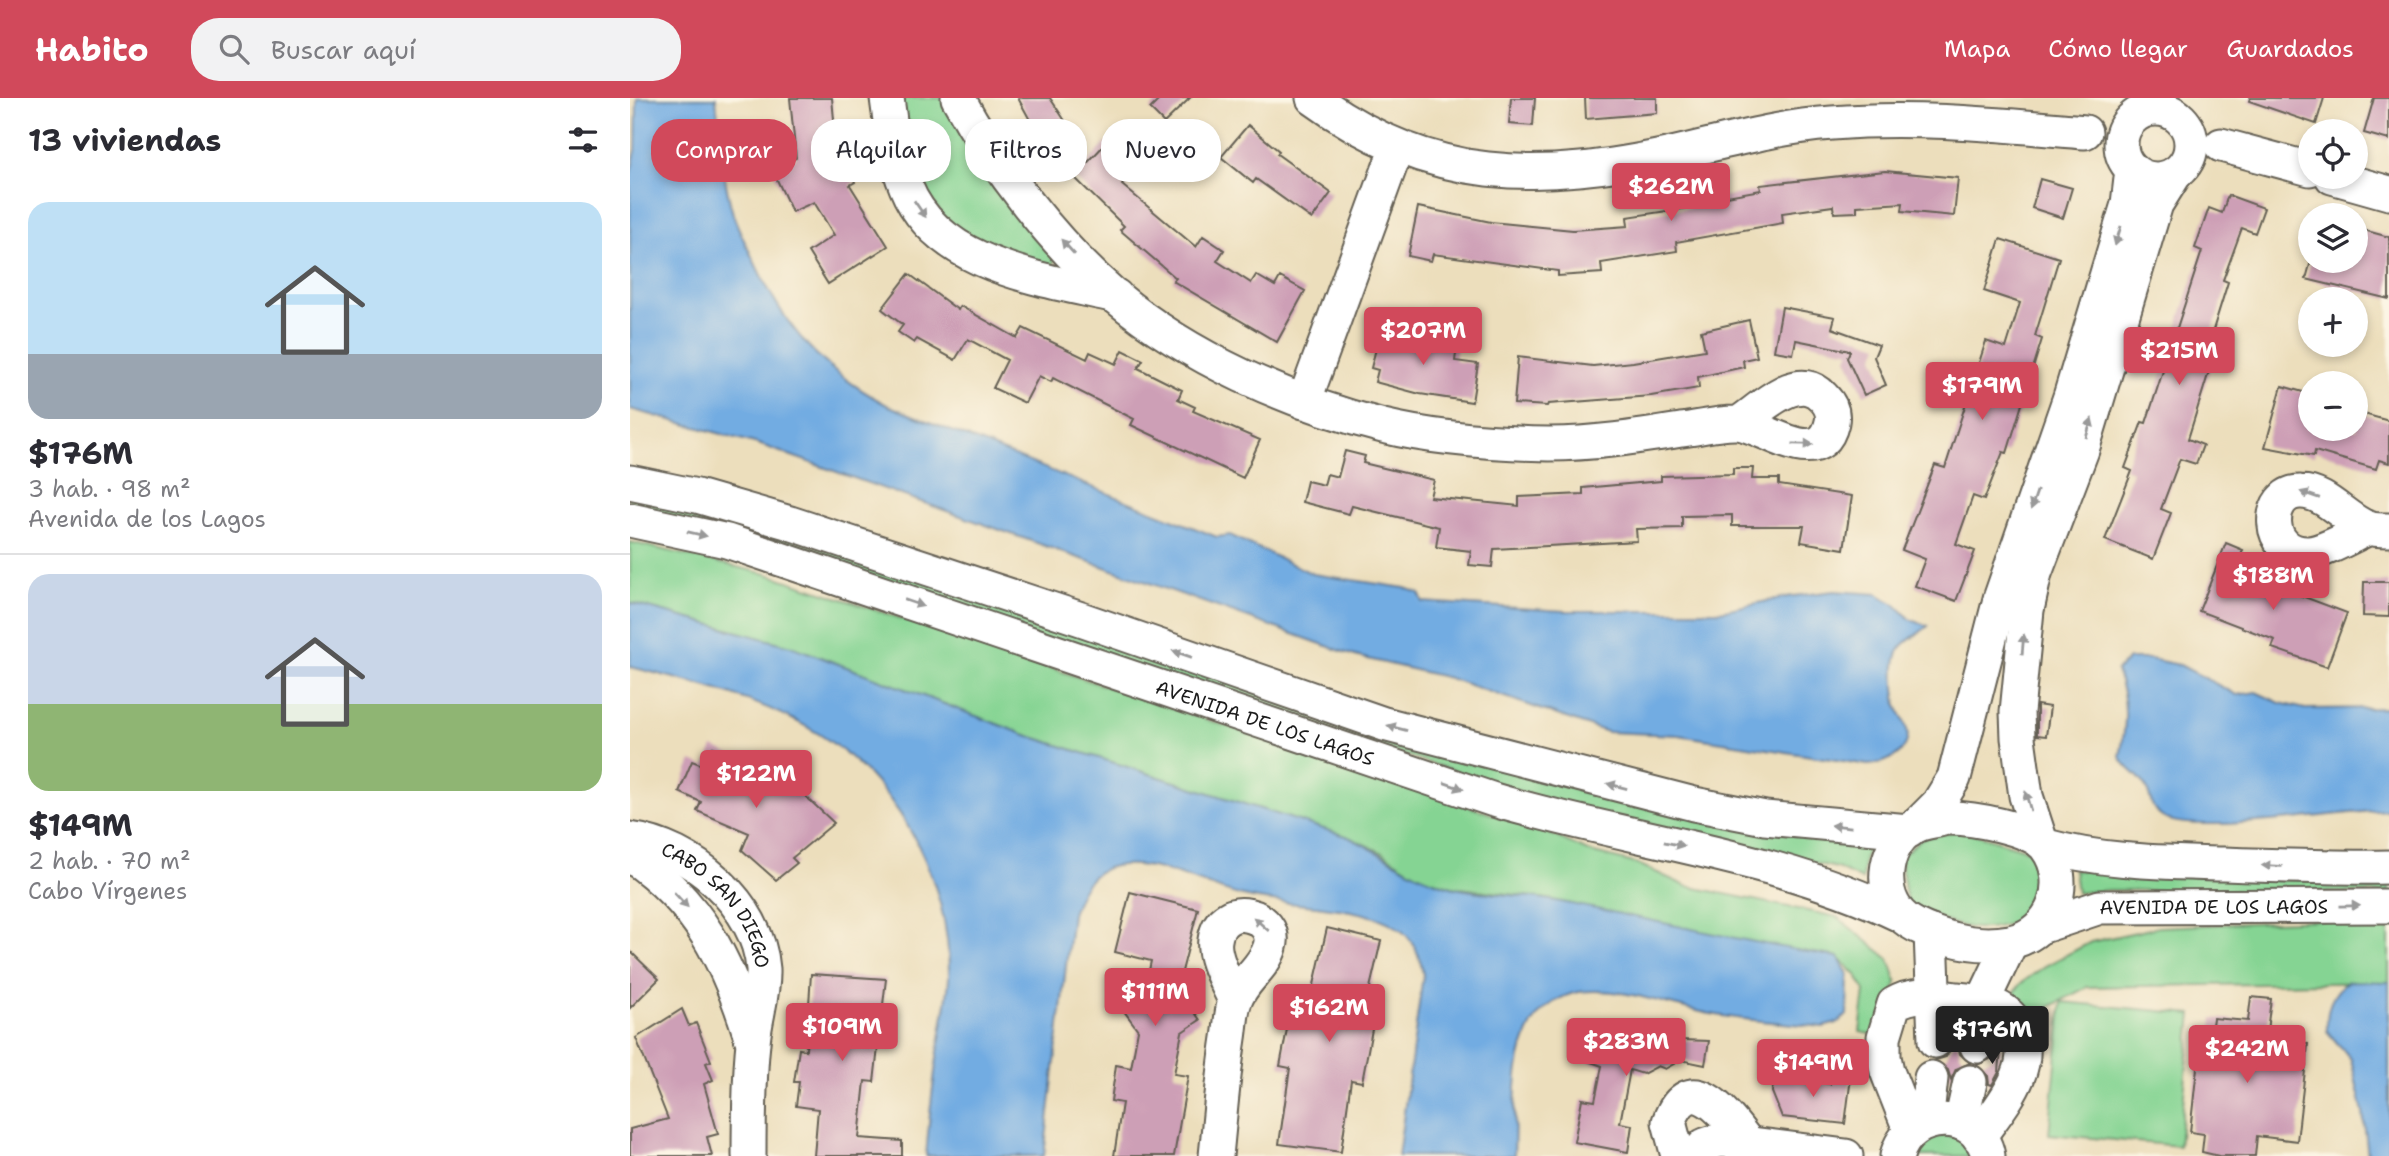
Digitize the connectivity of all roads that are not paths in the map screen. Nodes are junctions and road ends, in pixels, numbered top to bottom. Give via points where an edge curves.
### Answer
1 (887, 98) edge
2 (958, 98) edge
3 (1313, 98) edge
4 (2136, 115) junction
5 (2180, 117) junction
6 (2085, 132) junction
7 (2221, 145) junction
8 (1397, 147) junction
9 (2128, 164) junction
10 (2182, 167) junction
11 (2298, 167) edge
12 (2368, 186) edge
13 (2389, 192) edge
14 (1116, 296) junction
15 (1304, 402) junction
16 (1739, 423) dead end
17 (630, 482) edge
18 (630, 520) edge
19 (1912, 829) junction
20 (630, 839) edge
21 (2044, 844) junction
22 (630, 855) edge
23 (2389, 866) edge
24 (2389, 906) edge
25 (1900, 915) junction
26 (2040, 927) junction
27 (1931, 932) junction
28 (2011, 942) junction
29 (1933, 996) junction
30 (1235, 1001) dead end
31 (1983, 1001) junction
32 (1936, 1041) dead end
33 (753, 1043) junction
34 (1977, 1046) dead end
35 (1931, 1078) dead end
36 (1970, 1082) dead end
37 (1911, 1137) edge
38 (1976, 1139) edge
39 (1748, 1143) junction
40 (749, 1156) edge
41 (1216, 1156) edge
42 (1678, 1156) edge
43 (1695, 1156) edge
44 (1846, 1156) edge

1 -> 14 street via 895,154 906,189 948,239 977,258 1026,275
14 -> 2 street via 1004,171
3 - 8 street
4 - 5 street via 2159,108
4 - 6 street
4 - 9 street via 2122,134
5 - 7 street
5 - 10 street via 2191,138
6 - 8 street via 1916,120 1831,123 1743,136 1577,171 1533,172 1444,162
6 - 9 street via 2106,142
7 - 10 street via 2204,149
7 - 11 street
8 - 15 street
9 - 10 street via 2153,179
9 -> 19 street via 2128,204 2070,397 2000,599 1954,778 1938,804
21 -> 10 street via 2026,796 2018,738 2027,610 2035,573 2082,450 2156,204
12 - 13 street
14 - 15 street via 1180,340
15 - 16 street via 1385,427 1552,444
19 -> 17 street, AVENIDA DE LOS LAGOS via 1765,818 1410,732 790,523
18 -> 25 street, AVENIDA DE LOS LAGOS via 727,541 1494,800 1845,889
19 - 21 street via 1946,818 1965,818 1992,822
19 - 25 street via 1887,864 1885,880
20 - 33 street, CABO SAN DIEGO via 683,856 713,877 734,901 756,942 762,966
23 -> 21 street, AVENIDA DE LOS LAGOS via 2121,860 2079,855
21 - 26 street via 2060,882 2055,906
22 -> 33 street, CABO SAN DIEGO via 684,901 712,938 735,986
26 -> 24 street, AVENIDA DE LOS LAGOS via 2100,907
25 - 27 street
26 - 28 street
27 - 28 street via 1983,943
27 - 29 street
28 - 31 street
29 - 31 street
29 - 32 street
29 - 37 street via 1908,996 1895,1004 1884,1037 1887,1071
30 - 41 street
31 - 34 street
31 - 38 street via 2012,1017 2025,1041 2022,1067 2010,1094
33 - 40 street, CABO SAN DIEGO
35 - 37 street
36 - 38 street
37 - 38 street via 1950,1120
39 - 42 street via 1721,1108 1699,1096 1680,1103 1669,1122
39 - 43 street via 1720,1140 1705,1144
39 - 44 street

